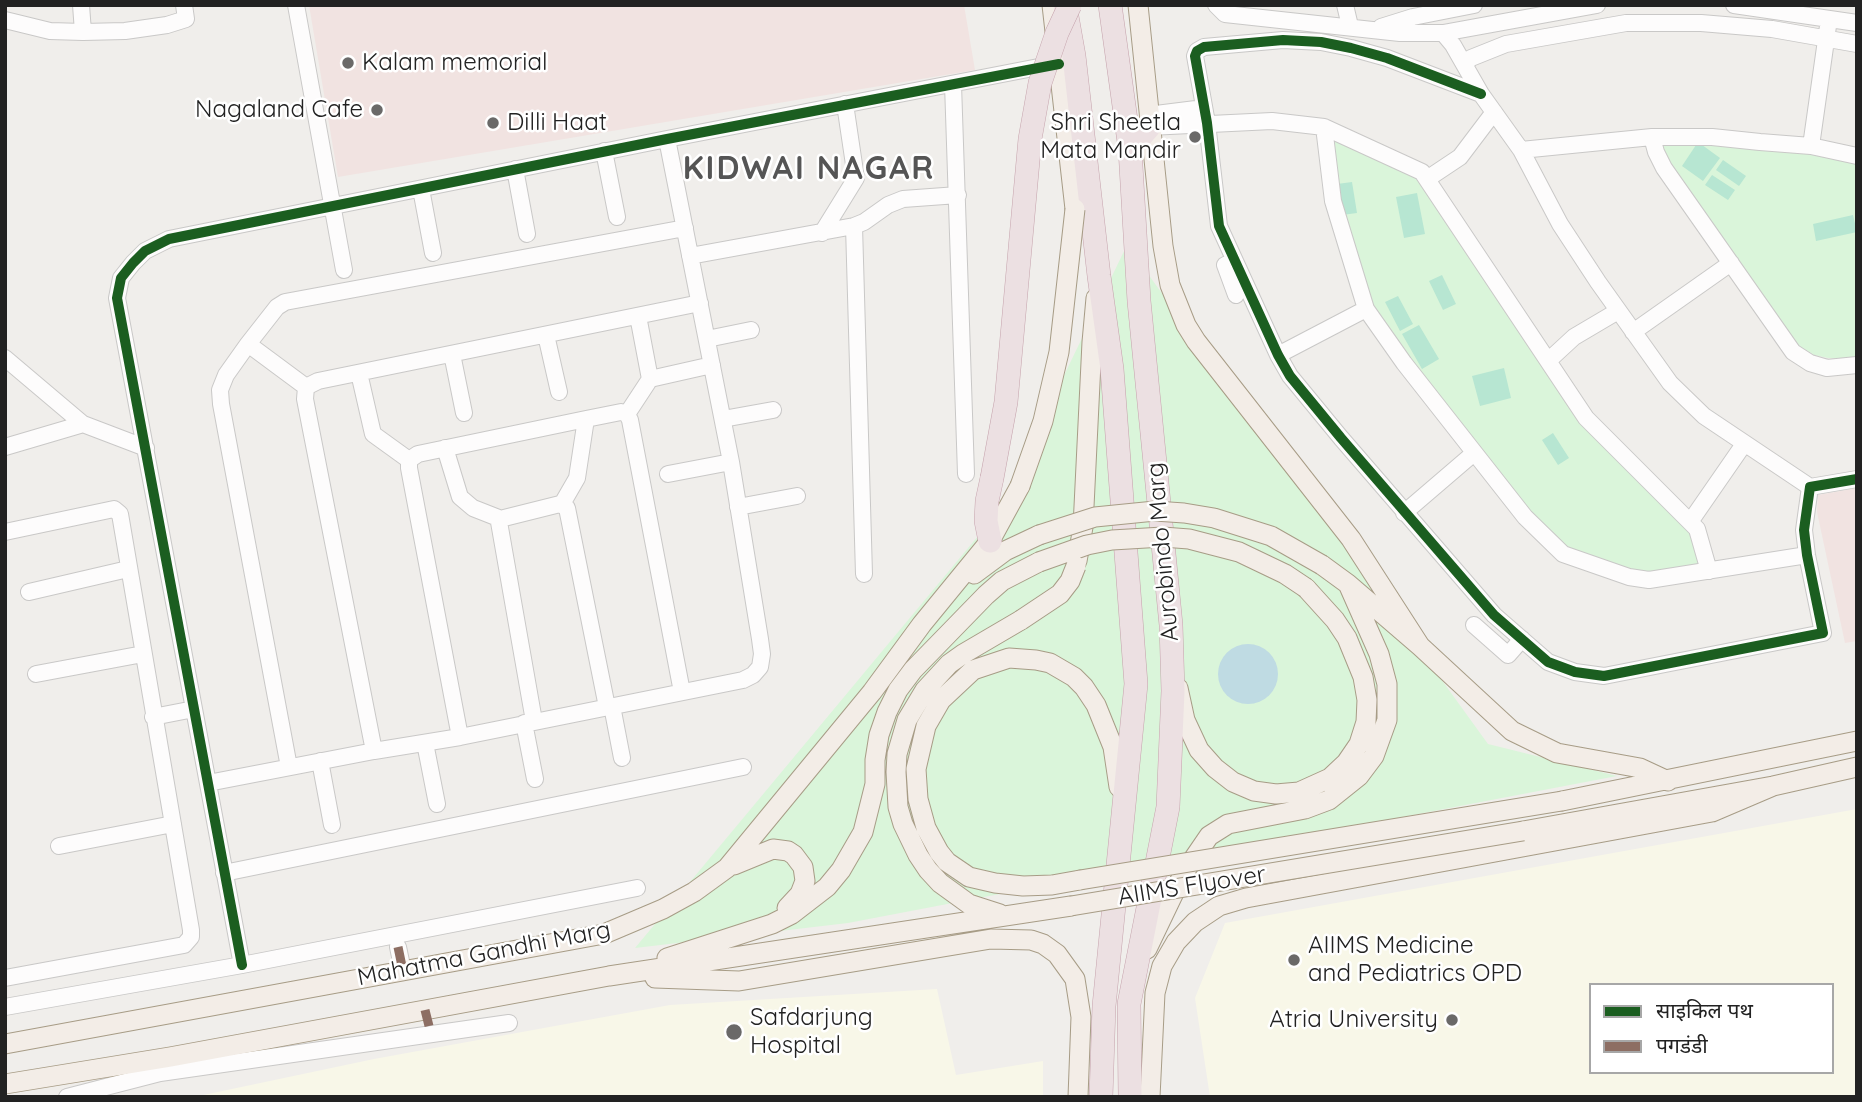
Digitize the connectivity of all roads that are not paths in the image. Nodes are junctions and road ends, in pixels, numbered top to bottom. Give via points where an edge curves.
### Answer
1 (81, 5) edge
2 (184, 5) edge
3 (296, 5) edge
4 (1052, 5) edge
5 (1068, 5) edge
6 (1110, 5) edge
7 (1138, 5) edge
8 (1216, 5) edge
9 (1345, 5) edge
10 (1474, 5) edge
11 (1597, 5) edge
12 (1734, 5) edge
13 (1829, 19) junction
14 (5, 20) edge
15 (1857, 23) edge
16 (1350, 26) junction
17 (1374, 29) junction
18 (83, 32) junction
19 (1443, 33) junction
20 (1827, 39) junction
21 (1857, 44) edge
22 (1465, 63) junction
23 (1059, 64) junction
24 (953, 83) junction
25 (1481, 93) junction
26 (1124, 102) junction
27 (845, 104) junction
28 (1494, 112) junction
29 (1206, 116) junction
30 (1148, 121) junction
31 (1324, 127) junction
32 (1652, 137) junction
33 (667, 139) junction
34 (1811, 146) junction
35 (1130, 149) junction
36 (1521, 150) junction
37 (604, 151) junction
38 (1857, 156) edge
39 (515, 169) junction
40 (1427, 179) junction
41 (421, 188) junction
42 (958, 195) junction
43 (332, 206) junction
44 (617, 217) dead end
45 (854, 226) junction
46 (685, 228) junction
47 (822, 233) junction
48 (527, 234) dead end
49 (433, 253) dead end
50 (690, 256) junction
51 (1235, 261) junction
52 (1731, 263) junction
53 (344, 270) dead end
54 (1098, 276) junction
55 (1236, 295) dead end
56 (700, 303) junction
57 (1366, 309) junction
58 (1618, 311) junction
59 (638, 316) junction
60 (751, 330) dead end
61 (1633, 332) junction
62 (546, 335) junction
63 (707, 339) junction
64 (248, 344) junction
65 (452, 354) junction
66 (1278, 355) junction
67 (5, 358) edge
68 (1548, 361) junction
69 (712, 365) junction
70 (1857, 365) edge
71 (359, 373) junction
72 (650, 379) junction
73 (306, 387) junction
74 (559, 391) dead end
75 (773, 411) dead end
76 (464, 413) dead end
77 (627, 414) junction
78 (586, 419) junction
79 (723, 419) junction
80 (83, 424) junction
81 (1744, 444) junction
82 (5, 447) edge
83 (146, 448) junction
84 (445, 448) junction
85 (1474, 453) junction
86 (409, 460) junction
87 (731, 462) junction
88 (668, 474) dead end
89 (966, 474) dead end
90 (1857, 479) edge
91 (1810, 487) junction
92 (797, 496) dead end
93 (562, 504) junction
94 (738, 507) junction
95 (1404, 513) junction
96 (501, 519) junction
97 (1690, 522) junction
98 (5, 532) edge
99 (990, 541) junction
100 (1807, 555) junction
101 (128, 569) junction
102 (1709, 571) junction
103 (864, 574) dead end
104 (1348, 584) junction
105 (29, 592) dead end
106 (948, 594) junction
107 (1171, 625) junction
108 (1474, 625) dead end
109 (1522, 639) junction
110 (1420, 646) junction
111 (143, 654) junction
112 (36, 674) dead end
113 (682, 692) junction
114 (609, 707) junction
115 (194, 709) junction
116 (153, 717) junction
117 (529, 722) junction
118 (460, 737) junction
119 (1857, 741) edge
120 (425, 743) junction
121 (374, 751) junction
122 (622, 758) dead end
123 (320, 761) junction
124 (289, 767) junction
125 (743, 767) dead end
126 (1857, 767) edge
127 (535, 779) dead end
128 (1668, 781) junction
129 (208, 783) junction
130 (1773, 786) junction
131 (437, 804) dead end
132 (173, 824) junction
133 (1123, 824) junction
134 (332, 825) dead end
135 (59, 846) dead end
136 (727, 868) junction
137 (224, 873) junction
138 (637, 888) dead end
139 (1004, 916) junction
140 (772, 924) junction
141 (398, 947) dead end
142 (243, 965) junction
143 (403, 971) junction
144 (609, 976) junction
145 (5, 978) edge
146 (1129, 1004) junction
147 (5, 1007) edge
148 (509, 1023) dead end
149 (5, 1044) edge
150 (5, 1084) edge
151 (67, 1097) edge
152 (1078, 1097) edge
153 (1101, 1097) edge
154 (1130, 1097) edge
155 (1150, 1097) edge

1 - 18 street
2 - 18 street via 186,19 167,25
3 - 43 street
4 - 23 main road
5 - 54 highway, Aurobindo Marg
5 - 99 highway, bridge via 1040,83 1030,139 1006,402 987,501
6 - 26 highway, Aurobindo Marg
7 - 30 main road
8 - 16 street via 1225,14
9 - 16 street
10 - 17 street
11 - 19 street
12 - 13 street
13 - 15 street
13 - 20 street
14 - 18 street via 50,31
16 - 17 street
17 - 19 street
19 - 22 street
20 - 21 street
20 - 22 street via 1701,23 1626,23 1506,44
20 - 34 street
22 - 25 street
23 - 24 street
23 - 99 main road, bridge via 1075,209 1059,352 1043,421 1020,486
24 - 27 street
24 - 42 street
25 - 28 street
25 - 29 street via 1352,48 1283,40 1197,51
26 - 30 highway
26 - 35 highway, Aurobindo Marg
27 - 33 street
27 - 47 street via 856,178
28 - 36 street
28 - 40 street via 1460,157
29 - 30 street
29 - 31 street
29 - 51 street via 1219,226
30 - 35 highway
30 - 110 main road via 1170,285 1186,325 1350,539
31 - 40 street via 1422,172
31 - 57 street via 1333,201
32 - 34 street
32 - 36 street
32 - 52 street via 1664,168
33 - 37 street
33 - 46 street
34 - 38 street
35 - 107 highway, Aurobindo Marg via 1139,301
36 - 58 street via 1560,224
37 - 39 street
37 - 44 street
39 - 41 street
39 - 48 street
40 - 68 street
41 - 43 street
41 - 49 street
42 - 45 street via 903,199
42 - 89 street
43 - 53 street
43 - 83 street via 169,240 145,251 121,278 117,298
45 - 47 street
45 - 103 street
46 - 50 street
46 - 64 street via 285,302
47 - 50 street
50 - 56 street
51 - 55 street via 1225,265
51 - 66 street
52 - 61 street
52 - 70 street via 1793,352 1827,368
54 - 133 highway, Aurobindo Marg via 1112,369 1136,684
54 - 139 main road, bridge via 1083,527 1070,581 1060,594 949,664 925,690 904,729 895,772 903,824 928,870 969,904
56 - 59 street
56 - 63 street
57 - 66 street
57 - 85 street
58 - 61 street
58 - 68 street via 1574,337
59 - 62 street
59 - 72 street
60 - 63 street
61 - 81 street via 1684,398
62 - 65 street
62 - 74 street
63 - 69 street
64 - 73 street
64 - 124 street via 226,375 220,404
65 - 71 street
65 - 76 street
66 - 95 street via 1290,376
67 - 80 street
68 - 97 street via 1586,418
69 - 72 street
69 - 79 street
71 - 73 street
71 - 86 street via 373,434
72 - 77 street
73 - 121 street
75 - 79 street
77 - 78 street
77 - 113 street
78 - 84 street
78 - 93 street via 576,478
79 - 87 street
80 - 82 street
80 - 83 street
81 - 91 street
81 - 97 street
83 - 115 street
84 - 86 street
84 - 96 street via 460,497 473,508
85 - 95 street
85 - 102 street via 1525,517 1563,554 1649,580
86 - 118 street
87 - 88 street
87 - 94 street
90 - 91 street
91 - 100 street
92 - 94 street
93 - 96 street
93 - 114 street via 568,508
94 - 113 street via 762,654 760,667 743,680
95 - 109 street via 1494,615
96 - 117 street
97 - 102 street via 1698,529
98 - 101 street via 114,509 121,517
99 - 106 main road
100 - 102 street
100 - 109 street via 1823,633 1604,676 1548,662
101 - 105 street
101 - 111 street
104 - 106 main road, bridge via 1297,550 1261,533 1214,518 1155,511 1105,516 1039,534 997,556
104 - 110 main road
104 - 146 main road via 1387,684 1387,720 1374,756 1359,776 1329,800 1305,810 1228,824 1209,836 1151,936
106 - 136 main road, Mahatma Gandhi Marg
107 - 140 main road, bridge via 1185,720 1199,750 1223,776 1265,793 1299,792 1320,784 1346,763 1359,744 1367,711 1363,677 1347,638 1306,588 1239,551 1189,539 1163,537 1087,545 1039,562 986,594 906,680 879,736 872,800 854,852 827,887
107 - 146 highway, Aurobindo Marg via 1168,807
108 - 109 street via 1508,655
110 - 128 main road via 1521,736 1557,753 1640,768
111 - 112 street
111 - 116 street
113 - 114 street
114 - 117 street
114 - 122 street
115 - 116 street
115 - 129 street
116 - 132 street
117 - 118 street
117 - 127 street
118 - 120 street
119 - 128 main road
120 - 121 street
120 - 131 street
121 - 123 street
123 - 124 street
123 - 134 street
124 - 129 street
125 - 137 street
126 - 130 main road
128 - 133 main road, bridge via 1052,885 1023,886 969,877 939,852 921,813 917,784 921,740 933,712 962,678 984,665 1009,658 1063,669 1084,687 1102,718 1113,747
129 - 137 street
130 - 139 main road, AIIMS Flyover, bridge
130 - 155 main road via 1712,812 1219,906 1195,922 1162,966 1155,993
132 - 135 street
132 - 145 street via 191,930 189,942
133 - 153 highway, Aurobindo Marg via 1104,1006
136 - 140 main road via 773,849 788,851 799,860 805,873 804,888
136 - 143 main road, Mahatma Gandhi Marg via 663,909 604,934
137 - 142 street
138 - 142 street
139 - 144 main road, AIIMS Flyover
140 - 144 main road
141 - 143 street
142 - 147 street
143 - 149 main road, Mahatma Gandhi Marg
144 - 150 main road, Mahatma Gandhi Marg via 427,1018
144 - 152 main road via 739,981 991,939 1031,940 1057,954 1075,979 1081,1017
146 - 154 highway, Aurobindo Marg
148 - 151 street via 173,1071

